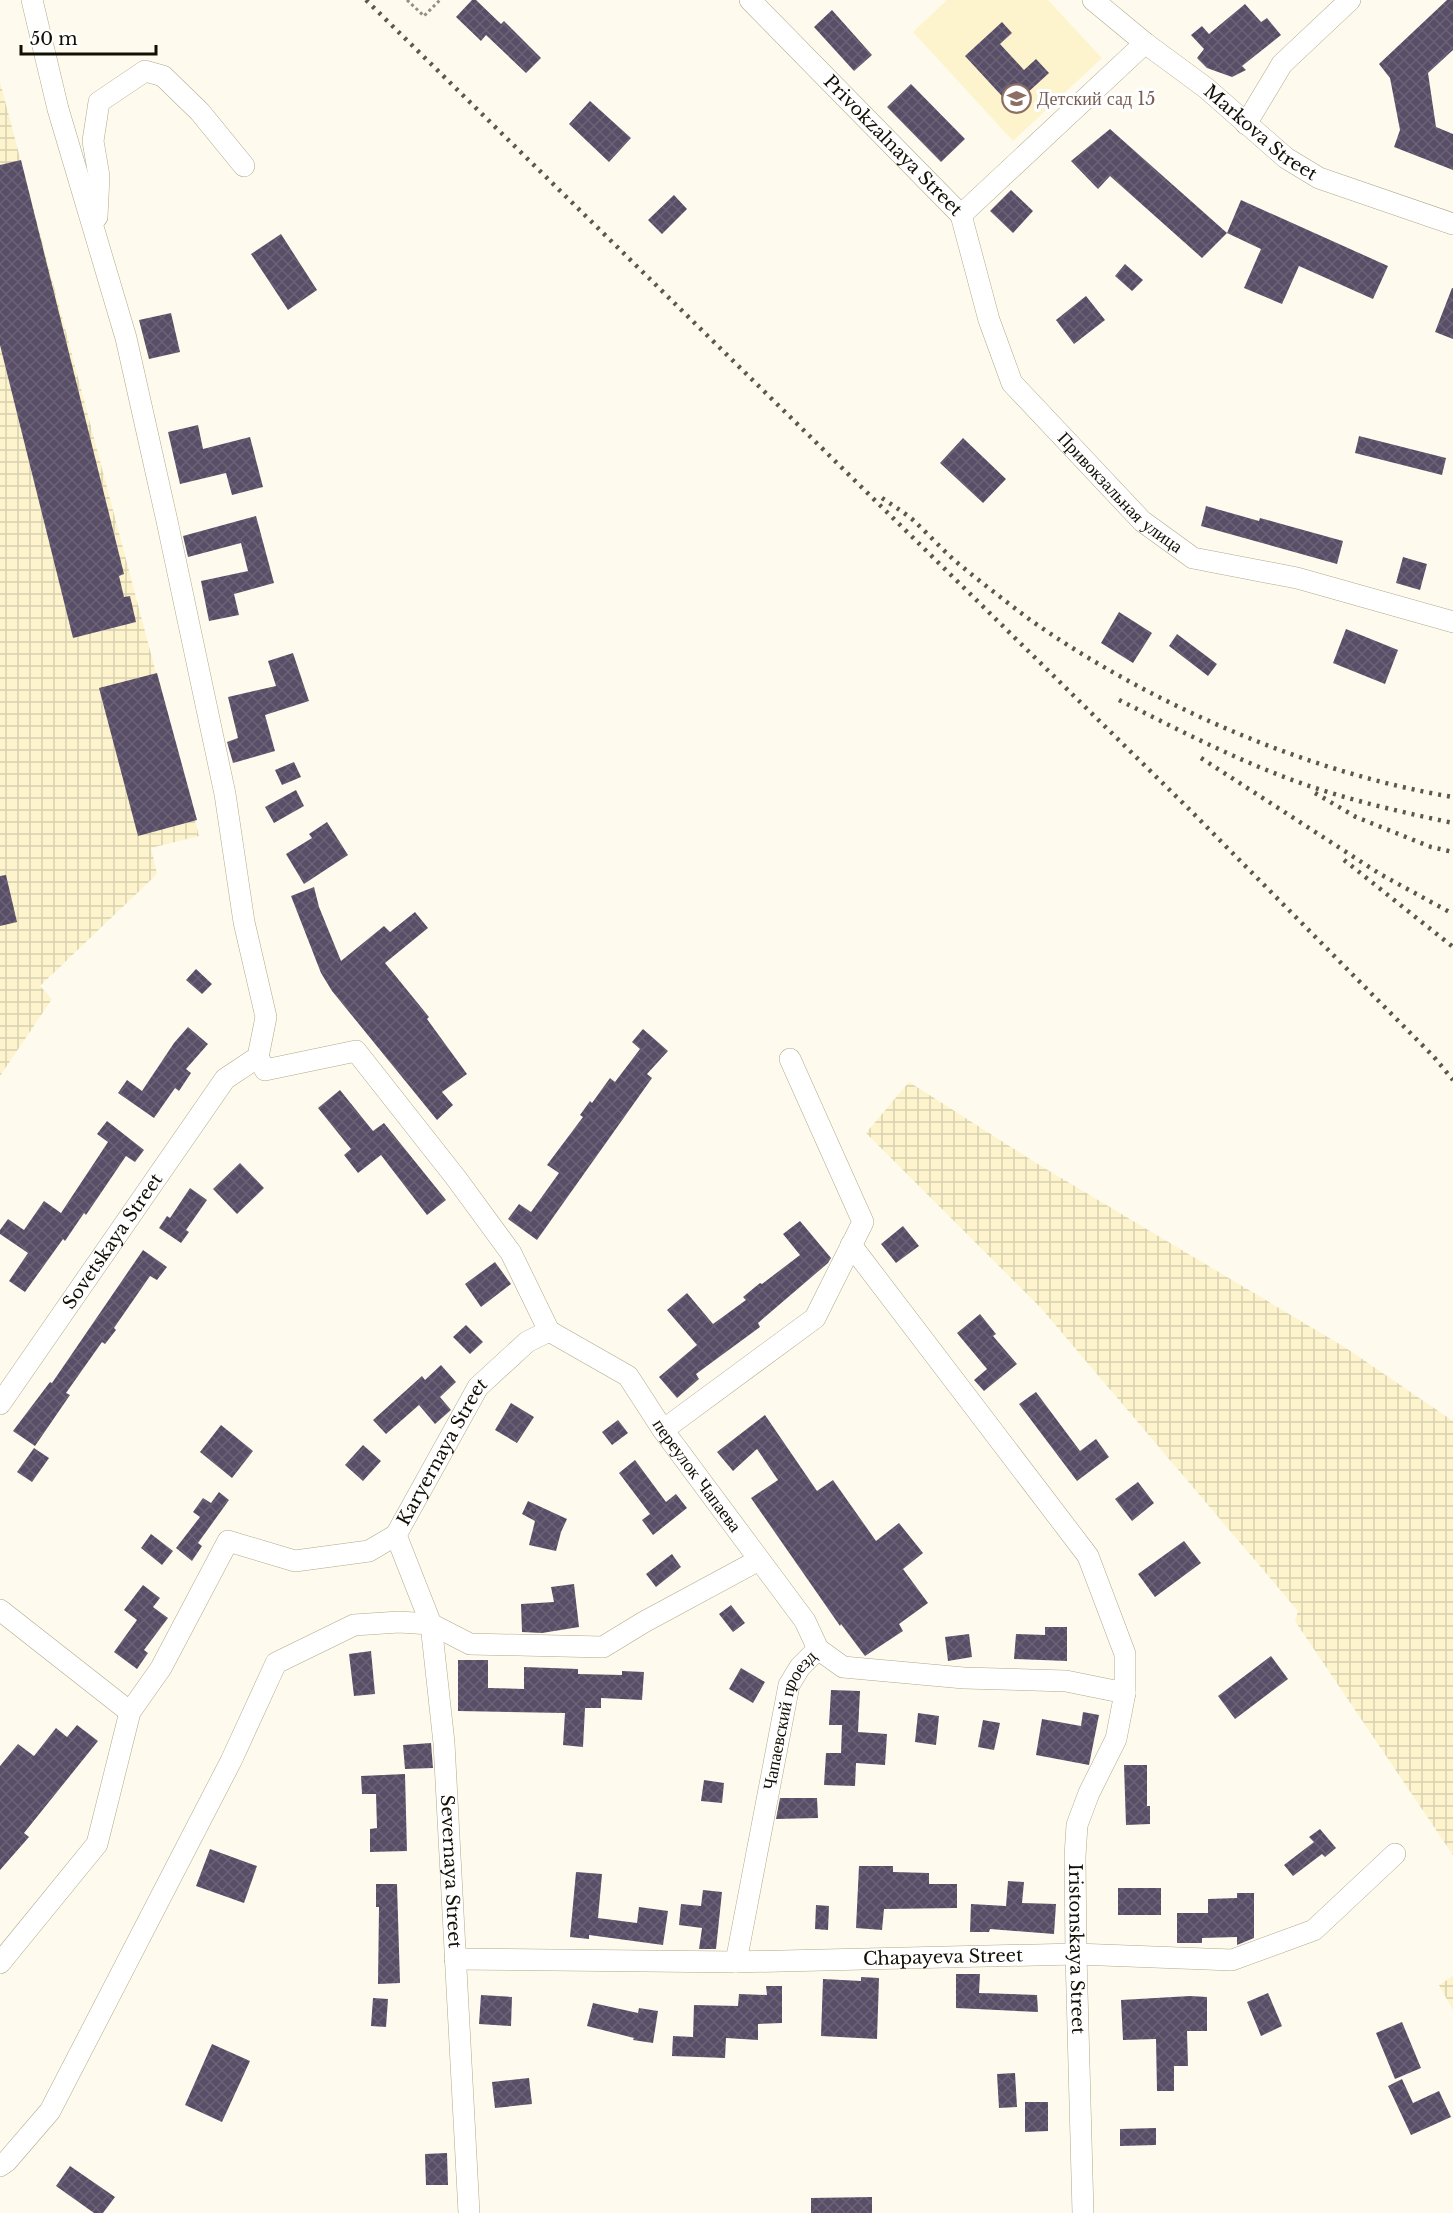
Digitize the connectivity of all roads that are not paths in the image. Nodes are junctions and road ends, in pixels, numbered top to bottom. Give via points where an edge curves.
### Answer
1 (32, 0) edge
2 (750, 0) edge
3 (1093, 0) edge
4 (1350, 0) edge
5 (1145, 43) junction
6 (1246, 124) junction
7 (244, 166) dead end
8 (961, 215) junction
9 (1453, 224) edge
10 (96, 235) junction
11 (1453, 622) edge
12 (258, 1057) junction
13 (790, 1059) dead end
14 (851, 1245) junction
15 (549, 1331) junction
16 (0, 1404) edge
17 (663, 1430) junction
18 (396, 1535) junction
19 (759, 1560) junction
20 (0, 1610) edge
21 (431, 1624) junction
22 (818, 1649) junction
23 (1125, 1693) junction
24 (130, 1712) junction
25 (1395, 1854) dead end
26 (1076, 1954) junction
27 (455, 1959) junction
28 (736, 1962) junction
29 (0, 1963) edge
30 (0, 2166) edge
31 (469, 2213) edge
32 (1083, 2213) edge

1 - 10 street via 58,109
2 - 8 street, Privokzalnaya Street
3 - 5 street, Markova Street
4 - 6 street via 1282,64
5 - 6 street, Markova Street via 1206,88
5 - 8 street, Privokzalnaya Street
6 - 9 street, Markova Street via 1286,158 1319,178
7 - 10 street via 200,112 163,76 145,71 99,102 93,141 99,176
8 - 11 street, Привокзальная улица via 989,320 1012,383 1142,521 1193,558 1297,578
10 - 12 street via 126,338 225,794 244,922 266,1017
12 - 15 street via 265,1070 356,1051 511,1253
12 - 16 street, Sovetskaya Street via 225,1079
13 - 14 street via 863,1222
14 - 17 street via 815,1318
14 - 23 street, Iristonskaya Street via 1088,1556 1125,1654
15 - 17 street, переулок Чапаева via 627,1376
15 - 18 street, Karyernaya Street via 527,1341 478,1387
17 - 19 street, переулок Чапаева
18 - 21 street, Severnaya Street
18 - 24 street, Karyernaya Street via 369,1551 295,1561 228,1541 161,1668
19 - 21 street via 603,1647 470,1644
19 - 22 street, переулок Чапаева via 805,1621
20 - 24 street
21 - 27 street, Severnaya Street via 444,1743
21 - 30 street via 354,1624 276,1663 231,1761 50,2111
22 - 23 street, Чапаевский проезд via 843,1667 964,1678 1066,1681
22 - 28 street, Чапаевский проезд via 789,1685
23 - 26 street, Iristonskaya Street via 1116,1739 1077,1825
24 - 29 street, Karyernaya Street via 97,1844
25 - 26 street, Chapayeva Street via 1314,1930 1232,1959
26 - 28 street, Chapayeva Street
26 - 32 street, Iristonskaya Street
27 - 28 street, Chapayeva Street
27 - 31 street, Severnaya Street

